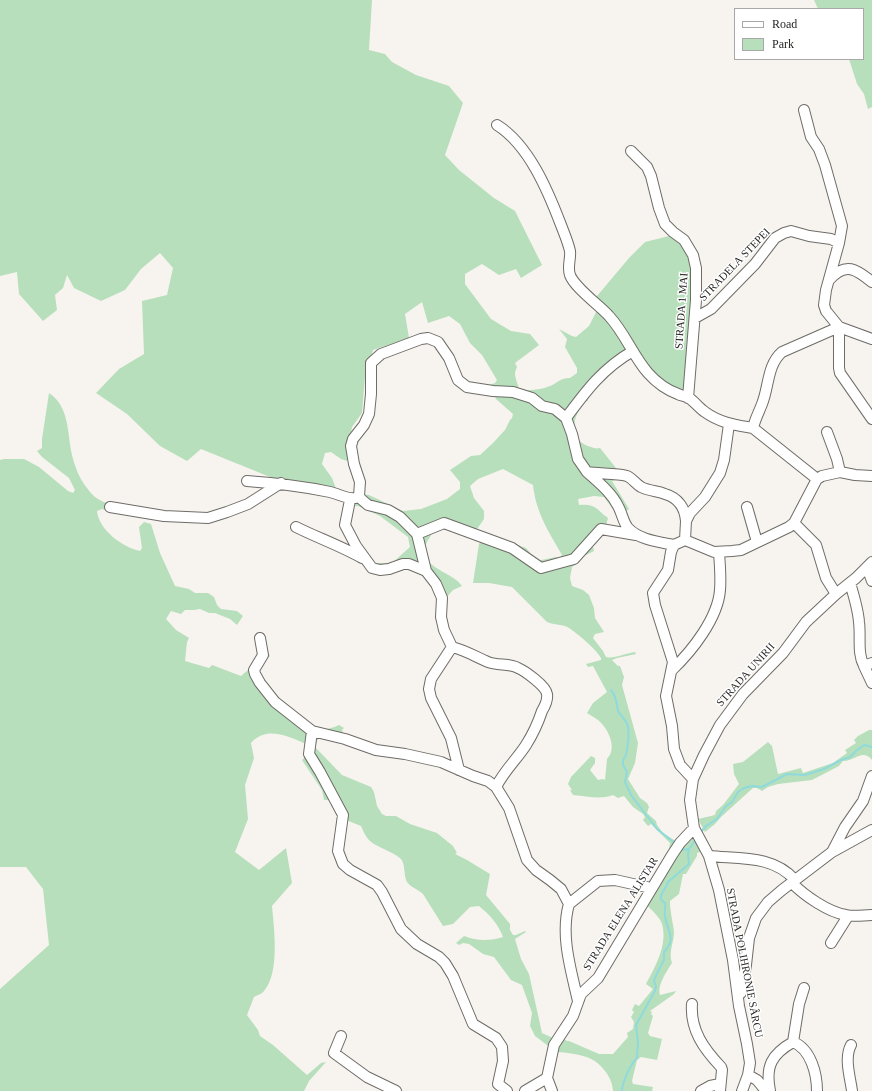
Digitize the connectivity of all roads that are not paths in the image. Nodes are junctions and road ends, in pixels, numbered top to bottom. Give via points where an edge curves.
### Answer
1 (804, 110) dead end
2 (497, 125) dead end
3 (631, 151) dead end
4 (839, 243) junction
5 (829, 281) junction
6 (872, 282) edge
7 (695, 318) junction
8 (839, 327) junction
9 (869, 336) edge
10 (633, 351) junction
11 (688, 398) junction
12 (566, 418) junction
13 (872, 419) edge
14 (729, 424) junction
15 (753, 428) junction
16 (827, 432) dead end
17 (587, 472) junction
18 (840, 472) junction
19 (872, 476) edge
20 (817, 479) junction
21 (247, 481) dead end
22 (281, 483) junction
23 (357, 498) junction
24 (110, 507) dead end
25 (747, 507) dead end
26 (686, 521) junction
27 (794, 523) junction
28 (296, 527) dead end
29 (417, 534) junction
30 (638, 535) junction
31 (685, 540) junction
32 (757, 542) junction
33 (674, 545) junction
34 (719, 553) junction
35 (365, 560) junction
36 (870, 566) edge
37 (426, 571) junction
38 (872, 581) edge
39 (850, 583) junction
40 (836, 594) junction
41 (260, 638) dead end
42 (452, 647) junction
43 (868, 664) edge
44 (672, 670) junction
45 (872, 683) edge
46 (312, 731) junction
47 (459, 770) junction
48 (872, 776) edge
49 (693, 779) junction
50 (496, 787) junction
51 (694, 828) junction
52 (872, 830) edge
53 (832, 852) junction
54 (709, 856) junction
55 (794, 882) junction
56 (651, 888) junction
57 (569, 904) junction
58 (872, 915) edge
59 (848, 916) junction
60 (831, 943) dead end
61 (804, 988) dead end
62 (578, 1001) junction
63 (692, 1004) dead end
64 (739, 1006) junction
65 (341, 1036) dead end
66 (793, 1042) junction
67 (851, 1045) dead end
68 (748, 1075) junction
69 (548, 1078) junction
70 (720, 1088) edge
71 (396, 1091) edge
72 (507, 1091) edge
73 (525, 1091) edge
74 (552, 1091) edge
75 (701, 1091) edge
76 (742, 1091) edge
77 (766, 1091) edge
78 (770, 1091) edge
79 (818, 1091) edge
80 (852, 1091) edge

1 - 4 street via 811,137 819,148 825,165 842,226
2 - 10 street via 514,139 532,163 549,194 570,251 570,276 618,326
3 - 7 street, STRADA 1 MAI via 647,167 665,224 684,240 693,256 696,268
4 - 5 street
4 - 7 street, STRADELA STEPEI via 791,231 784,233 775,238 755,264 711,309
5 - 6 street via 840,270 853,269
5 - 8 street via 824,305
7 - 11 street, STRADA 1 MAI
8 - 9 street
8 - 13 street via 840,373
8 - 15 street via 778,355 771,368
10 - 11 street via 656,381
10 - 12 street via 620,358 597,378
11 - 14 street via 718,421
12 - 17 street via 578,459
12 - 23 street via 555,409 542,406 532,398 513,392 493,392 467,387 458,380 445,350 438,342 428,338 391,350 381,354 371,363 369,414 351,446 360,482
14 - 15 street
14 - 26 street via 720,473
15 - 20 street
16 - 18 street
17 - 26 street via 628,476 641,487 666,494 682,506
17 - 30 street via 611,495 628,529
18 - 19 street via 855,476
18 - 20 street
20 - 27 street
21 - 22 street
22 - 23 street
22 - 24 street via 248,504 208,518 164,516
23 - 29 street via 400,517
23 - 35 street via 345,525
25 - 32 street
26 - 31 street
27 - 32 street
27 - 40 street via 816,545 826,578
28 - 35 street
29 - 30 street via 444,523 512,548 541,568 574,559 601,529
29 - 37 street
30 - 33 street
31 - 33 street
31 - 34 street
32 - 34 street via 741,550
33 - 44 street via 668,570 653,593 672,654
34 - 44 street via 720,592 716,608 688,653
35 - 37 street via 372,568 380,570 409,564
36 - 38 street, STRADA UNIRII
36 - 39 street, STRADA UNIRII
37 - 42 street via 442,598 441,617
39 - 40 street, STRADA UNIRII
39 - 43 street via 858,614 861,660
40 - 49 street, STRADA UNIRII via 806,622 783,653 727,714
41 - 46 street via 263,655 254,670 260,683 275,702
42 - 47 street via 429,688 431,698 451,738
42 - 50 street via 489,662 520,668 539,682 547,694 546,703 527,744 507,768
43 - 45 street
44 - 49 street via 666,696 674,749 680,765
46 - 47 street via 376,750 441,762
46 - 72 street via 309,754 343,815 338,851 343,864 376,885 401,929 445,964 473,1024 496,1038 502,1047 503,1061 498,1084
47 - 50 street
48 - 53 street via 863,801
49 - 51 street, STRADA UNIRII via 690,800
50 - 57 street via 508,808 527,860 561,889
51 - 54 street, STRADA UNIRII
51 - 56 street, STRADA ELENA ALISTAR via 678,846
52 - 53 street
53 - 55 street
54 - 55 street via 759,860 784,870
54 - 64 street, STRADA POLIHRONIE SÂRCU via 719,890
55 - 59 street via 813,900 836,913
55 - 64 street via 768,902 756,918 749,938
56 - 57 street via 615,880 598,881
56 - 62 street, STRADA ELENA ALISTAR via 598,978 581,994
57 - 62 street via 566,915 568,954
58 - 59 street
59 - 60 street
61 - 66 street
62 - 69 street, STRADA ELENA ALISTAR via 569,1024 554,1045
63 - 70 street via 694,1028 705,1048 721,1066
64 - 68 street, STRADA POLIHRONIE SÂRCU via 750,1063
65 - 71 street via 334,1053 367,1077
66 - 78 street via 772,1059 768,1079
66 - 79 street via 802,1048 813,1066 817,1075
67 - 80 street via 848,1061
68 - 76 street, STRADA POLIHRONIE SÂRCU
68 - 77 street via 757,1080
69 - 73 street
69 - 74 street
70 - 75 street via 710,1086

